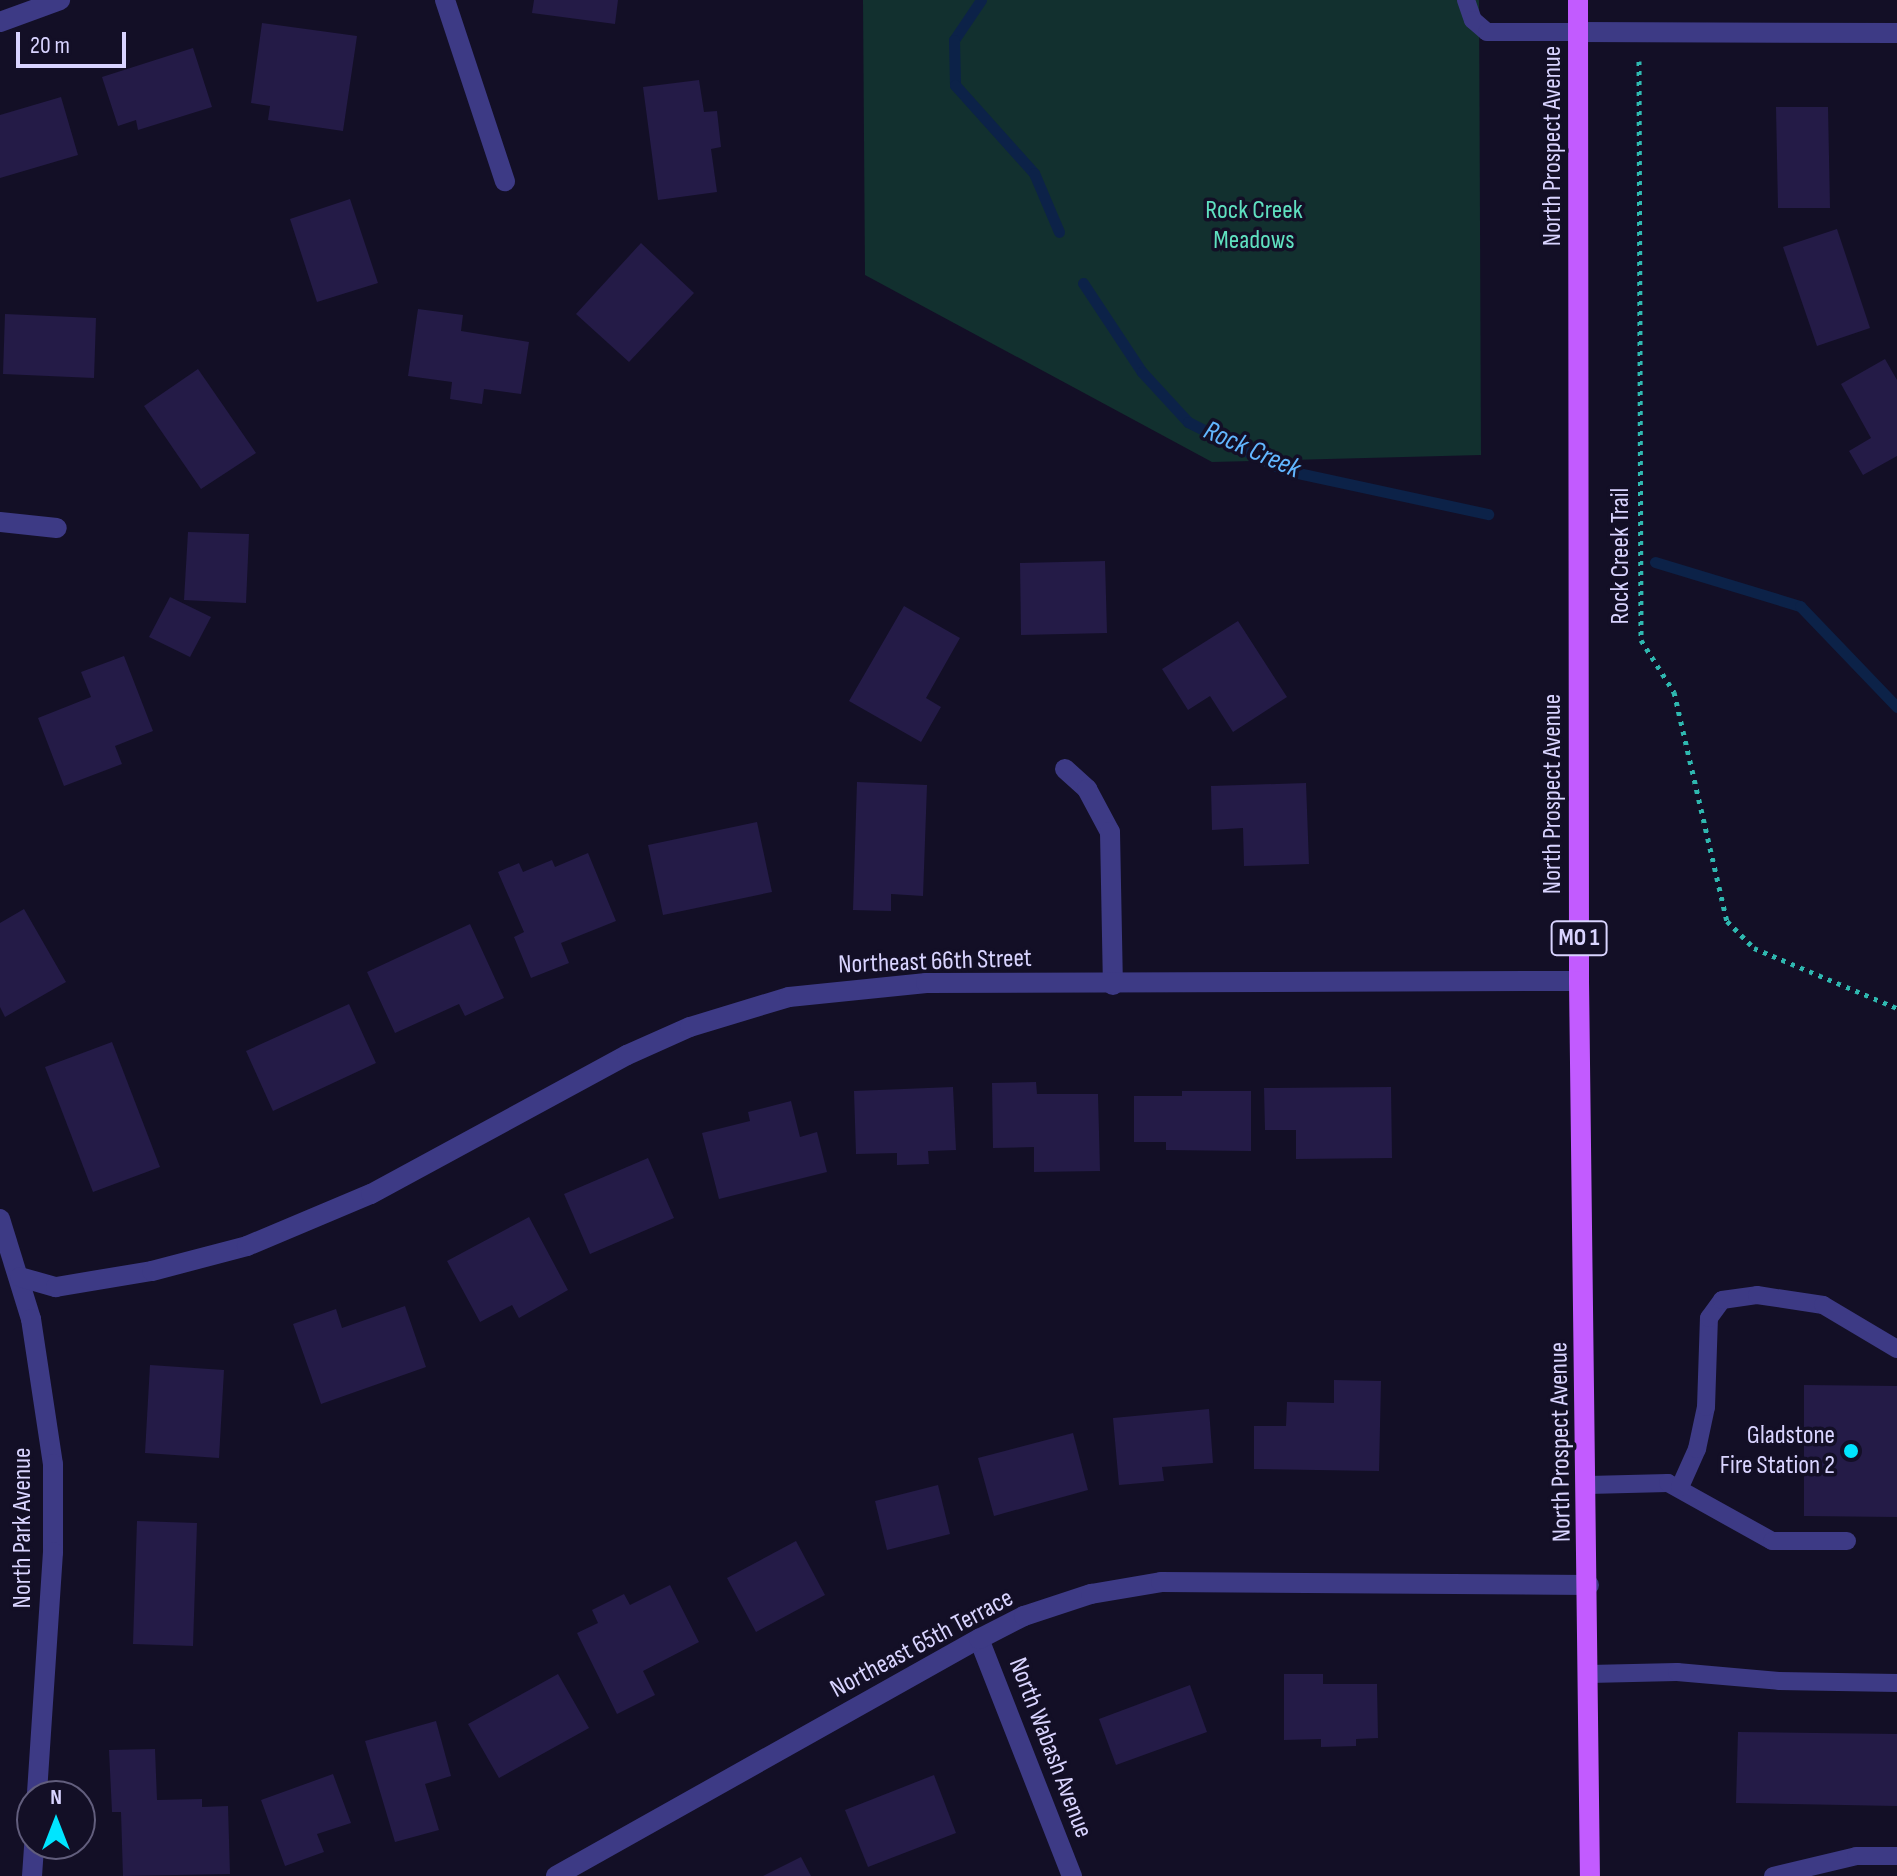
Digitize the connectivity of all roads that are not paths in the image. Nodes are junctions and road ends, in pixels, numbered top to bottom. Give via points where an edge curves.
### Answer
1 (60, 0) edge
2 (445, 0) edge
3 (1466, 0) edge
4 (1578, 0) edge
5 (0, 22) edge
6 (1578, 32) junction
7 (1897, 33) edge
8 (505, 181) dead end
9 (0, 522) edge
10 (57, 528) dead end
11 (1065, 769) dead end
12 (1579, 981) junction
13 (1113, 985) junction
14 (0, 1219) edge
15 (20, 1277) junction
16 (1897, 1349) edge
17 (1588, 1485) junction
18 (1680, 1487) junction
19 (1847, 1541) dead end
20 (1589, 1585) junction
21 (979, 1639) junction
22 (1589, 1674) junction
23 (1897, 1683) edge
24 (38, 1780) edge
25 (1897, 1856) edge
26 (556, 1876) edge
27 (1072, 1876) edge
28 (1590, 1876) edge
29 (1773, 1876) edge

1 - 5 street
2 - 8 street
3 - 6 lane via 1473,20 1487,32
4 - 6 main road, North Prospect Avenue / MO 1
6 - 7 street
6 - 12 main road, North Prospect Avenue / MO 1
9 - 10 street
11 - 13 street via 1087,789 1110,832
12 - 13 street, Northeast 66th Street
12 - 17 main road, North Prospect Avenue / MO 1
13 - 15 street, Northeast 66th Street via 926,983 789,997 690,1027 627,1055 371,1194 247,1246 152,1271 56,1287
14 - 15 street, North Park Avenue
15 - 24 street, North Park Avenue via 43,1377 53,1464 53,1552
16 - 18 lane via 1823,1305 1757,1295 1722,1300 1709,1318 1706,1407
17 - 18 lane via 1656,1482
17 - 20 main road, North Prospect Avenue / MO 1
18 - 19 lane via 1736,1525 1772,1541
20 - 21 street, Northeast 65th Terrace via 1161,1582 1091,1594 1024,1616
20 - 22 main road, North Prospect Avenue / MO 1
21 - 26 street, Northeast 65th Terrace
21 - 27 street, North Wabash Avenue
22 - 23 lane via 1677,1672
22 - 28 main road, North Prospect Avenue / MO 1
25 - 29 lane via 1856,1856

